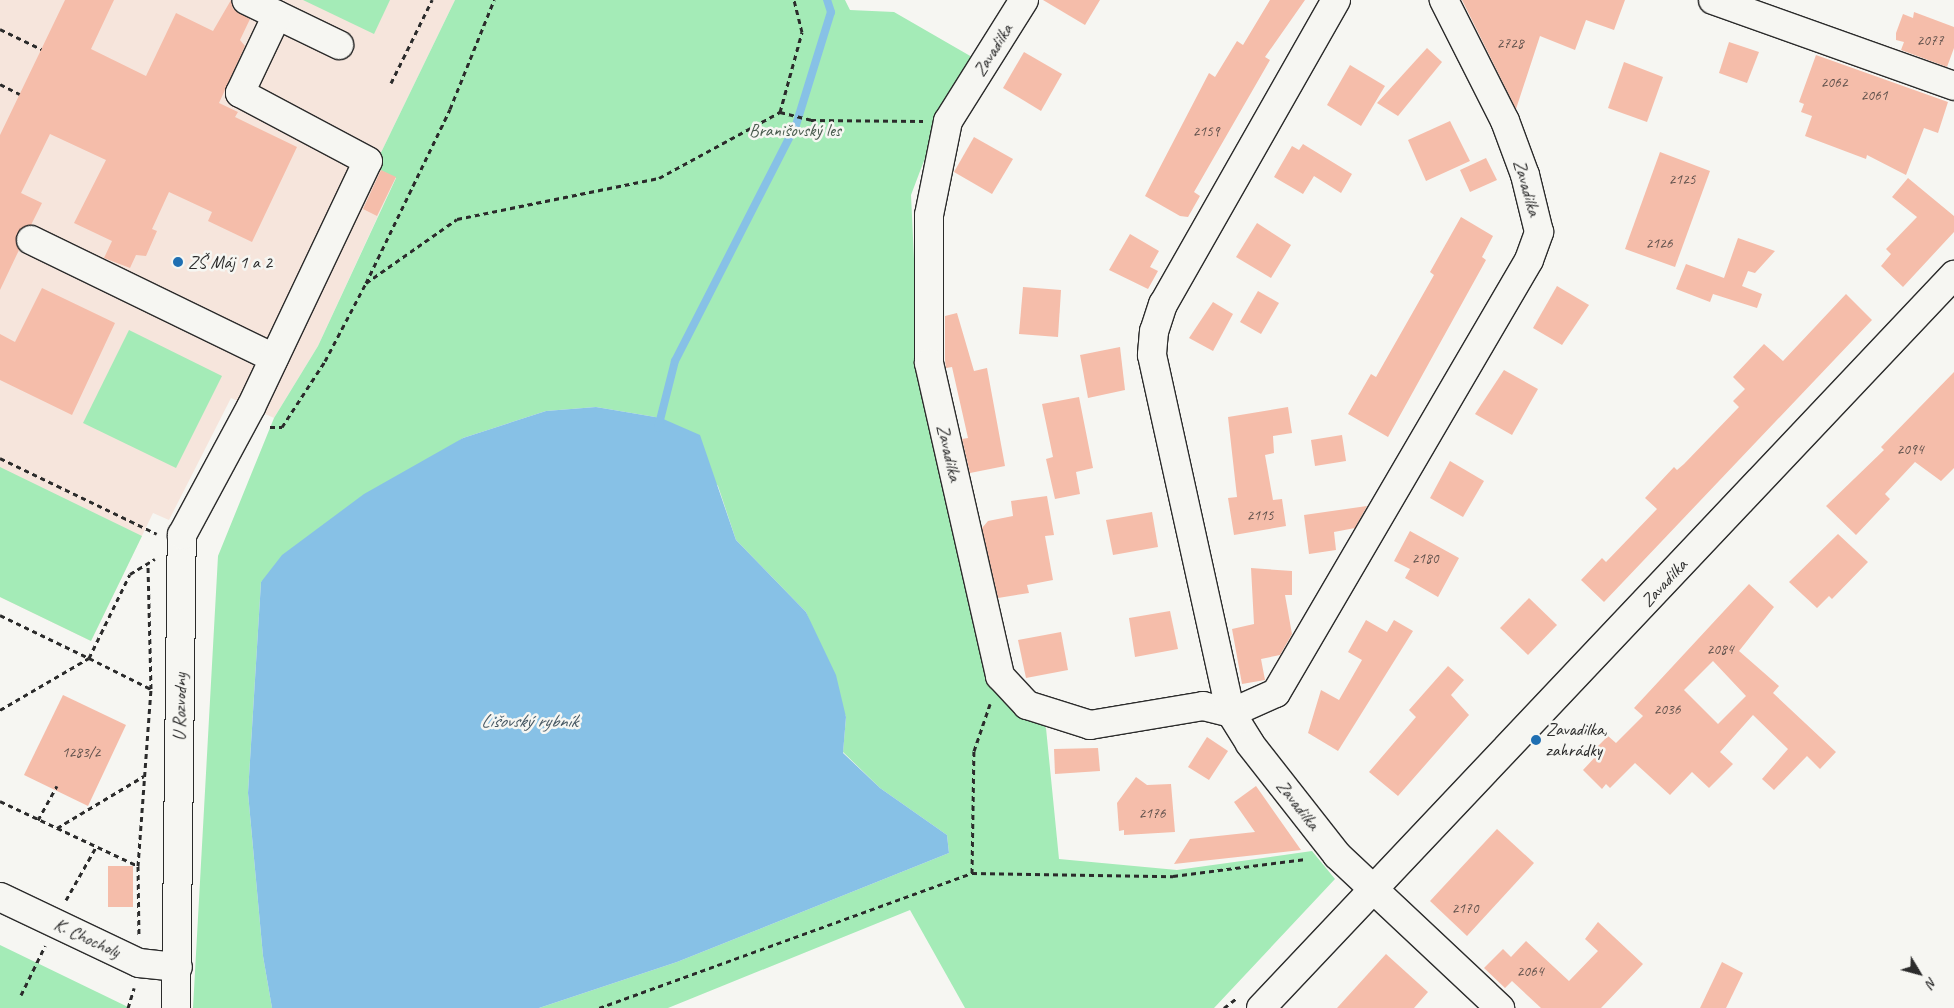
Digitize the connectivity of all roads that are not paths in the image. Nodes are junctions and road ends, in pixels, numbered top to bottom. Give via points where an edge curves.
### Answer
1 (246, 0) edge
2 (1024, 0) edge
3 (1336, 0) edge
4 (1444, 0) edge
5 (1713, 0) edge
6 (276, 15) junction
7 (339, 45) dead end
8 (1954, 86) edge
9 (31, 240) dead end
10 (1954, 275) edge
11 (274, 358) junction
12 (1231, 713) junction
13 (1374, 891) junction
14 (0, 897) edge
15 (178, 967) junction
16 (176, 1008) edge
17 (1261, 1008) edge
18 (1500, 1008) edge

1 - 6 street
2 - 12 street, Zavadilka via 948,121 929,215 929,363 1000,676 1027,705 1090,725 1203,706
3 - 12 street, Zavadilka via 1163,304 1154,330 1152,355
4 - 12 street, Zavadilka via 1505,121 1539,232 1529,260 1276,693
5 - 8 street
6 - 7 street
6 - 11 street, U Rozvodny via 240,93 368,160
9 - 11 street
10 - 13 street, Zavadilka
11 - 15 street, U Rozvodny via 182,535
12 - 13 street, Zavadilka via 1250,744 1337,854
13 - 17 street, Zavadilka
13 - 18 street, Zavadilka
14 - 15 street, K. Chocholy via 139,963
15 - 16 street, U Rozvodny

